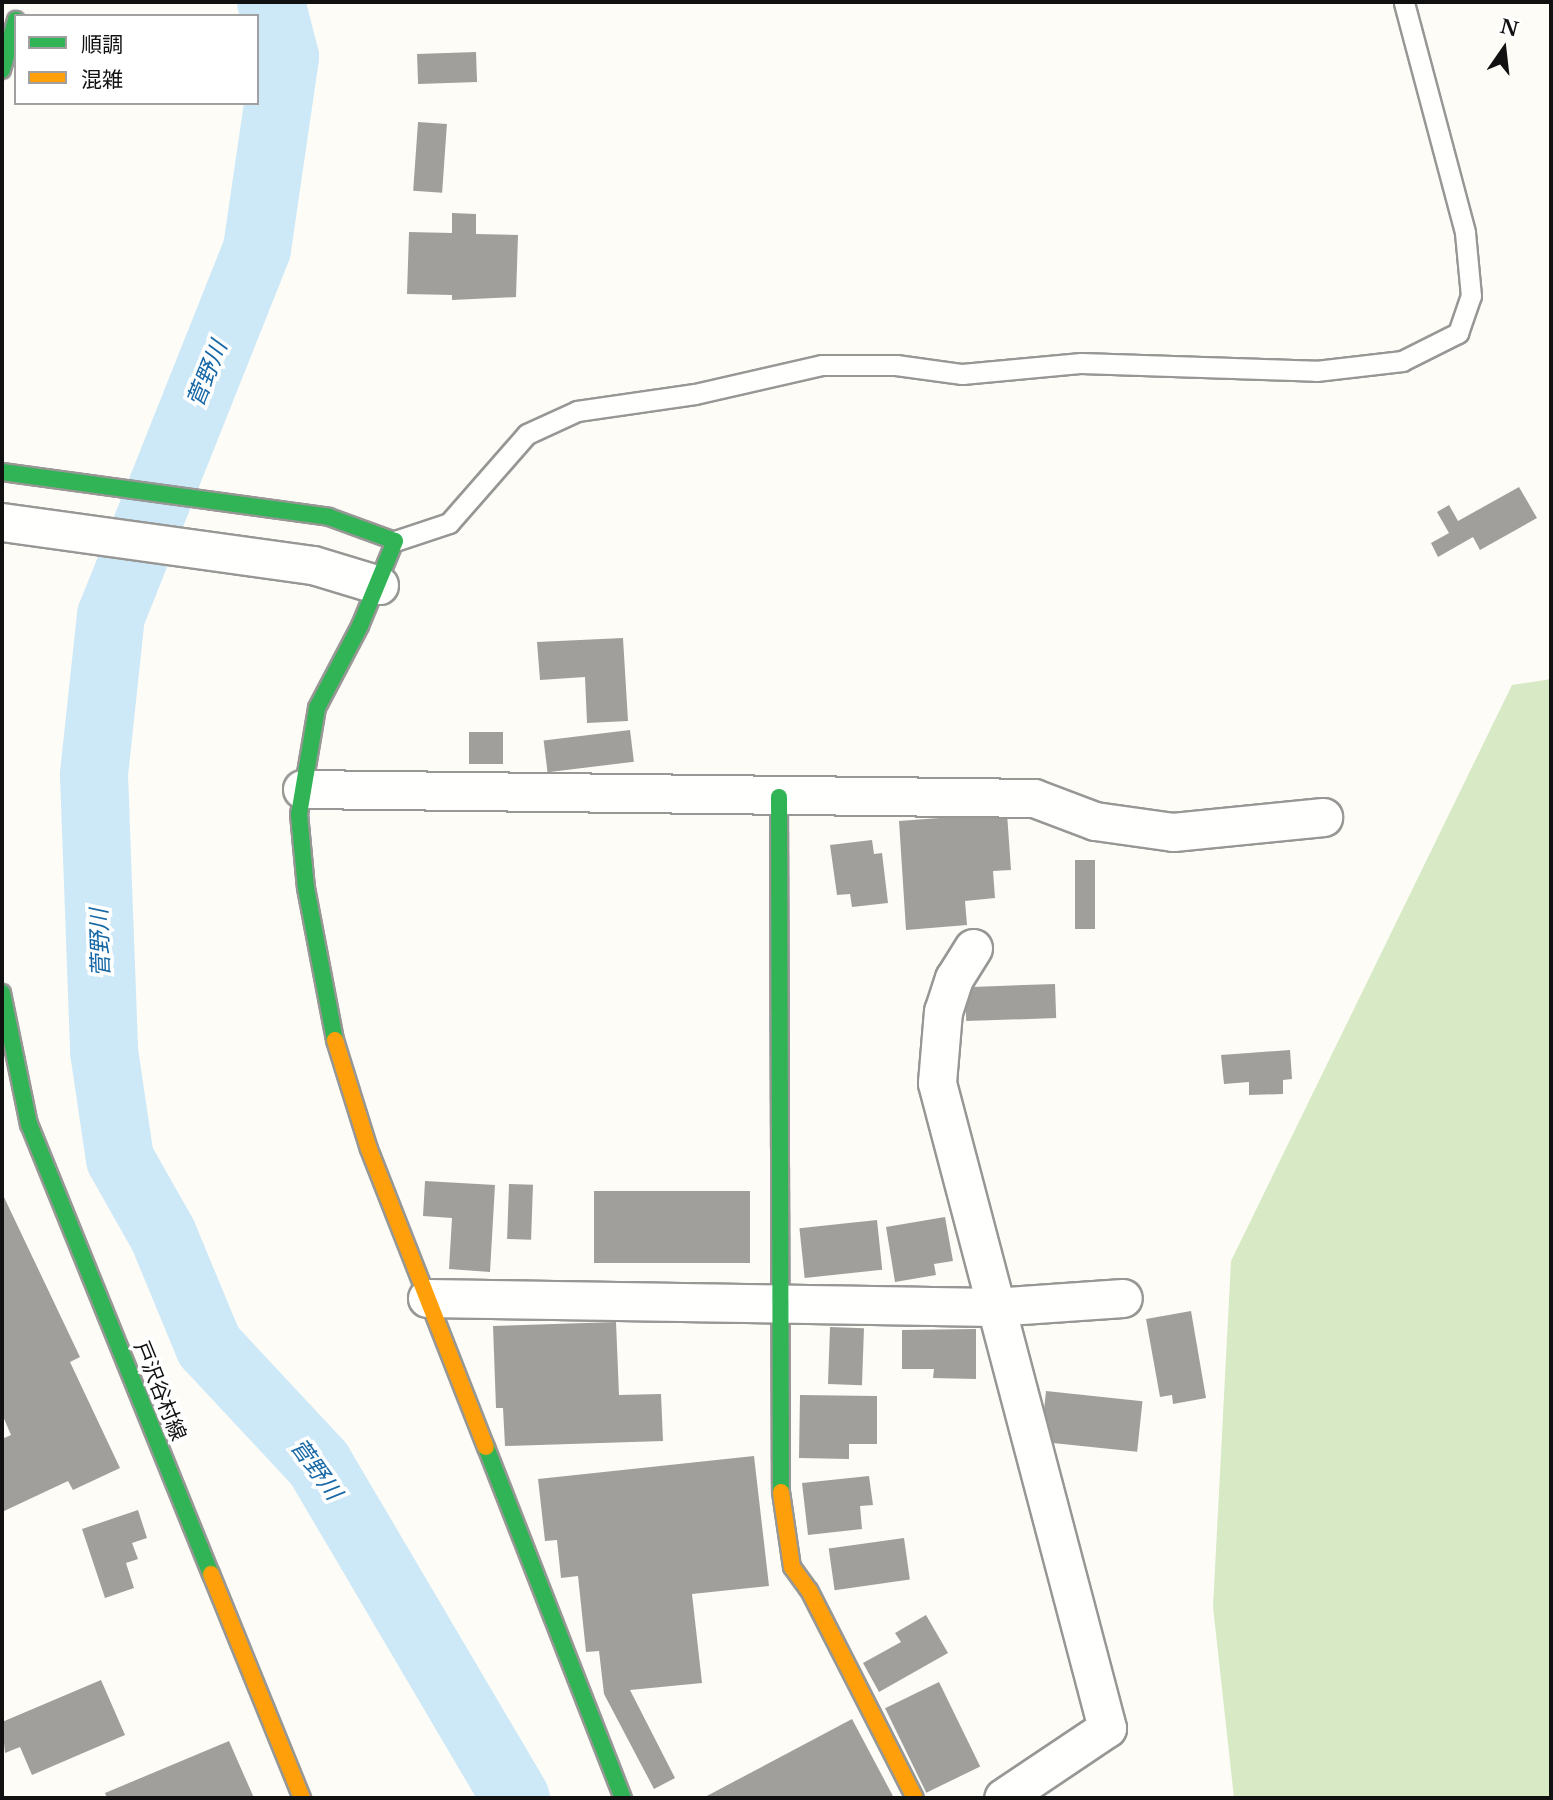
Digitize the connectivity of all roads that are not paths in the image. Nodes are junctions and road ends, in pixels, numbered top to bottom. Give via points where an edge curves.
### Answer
1 (1404, 2) edge
2 (14, 25) edge
3 (2, 70) edge
4 (2, 472) edge
5 (2, 522) edge
6 (396, 541) junction
7 (379, 585) junction
8 (302, 789) junction
9 (779, 797) junction
10 (1323, 817) dead end
11 (973, 948) dead end
12 (2, 993) edge
13 (427, 1298) junction
14 (1123, 1298) dead end
15 (780, 1304) junction
16 (993, 1307) junction
17 (302, 1798) edge
18 (623, 1798) edge
19 (915, 1798) edge
20 (1003, 1798) edge

1 - 6 lane via 1465,232 1471,296 1458,332 1402,361 1316,371 1080,363 962,374 896,365 822,365 695,394 577,411 527,434 449,523
2 - 3 street
4 - 6 street via 329,517
5 - 7 street via 313,565
6 - 7 street
7 - 8 street via 317,708
8 - 9 street
8 - 13 street via 299,814 306,888 339,1062
9 - 10 street via 1034,798 1095,821 1173,832
9 - 15 street
11 - 16 street via 954,978 943,1011 937,1083
12 - 17 street, 戸沢谷村線 via 29,1124
13 - 15 street
13 - 18 street
14 - 16 street
15 - 16 street
15 - 19 street via 781,1503 792,1567 809,1590
16 - 20 street via 1107,1728

